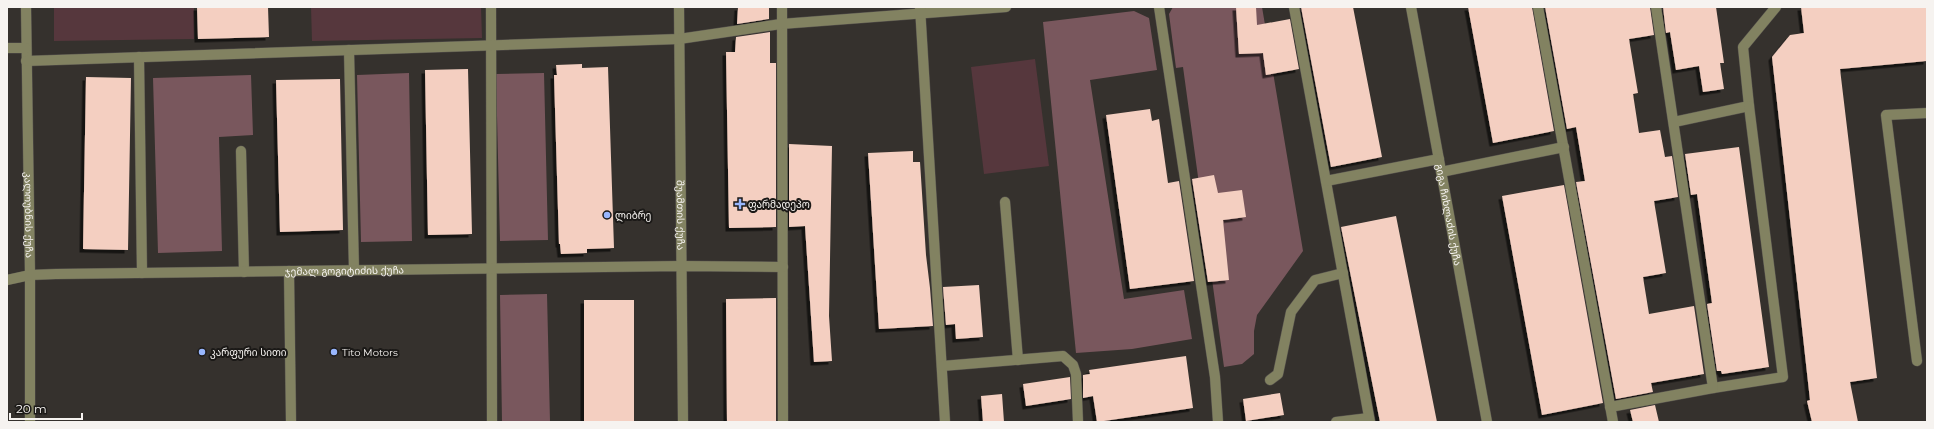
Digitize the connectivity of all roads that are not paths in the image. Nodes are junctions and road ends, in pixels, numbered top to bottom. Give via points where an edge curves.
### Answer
1 (26, 7) edge
2 (491, 7) edge
3 (679, 7) edge
4 (782, 7) edge
5 (1006, 7) edge
6 (1160, 7) edge
7 (1294, 7) edge
8 (1411, 7) edge
9 (1538, 7) edge
10 (1656, 7) edge
11 (1776, 7) edge
12 (920, 10) edge
13 (781, 24) junction
14 (679, 39) junction
15 (491, 46) junction
16 (7, 48) edge
17 (26, 48) junction
18 (349, 50) junction
19 (138, 58) junction
20 (26, 61) junction
21 (1749, 106) junction
22 (1927, 113) edge
23 (1674, 122) junction
24 (1564, 147) junction
25 (241, 151) dead end
26 (1439, 159) junction
27 (1441, 172) junction
28 (1326, 181) junction
29 (1004, 202) dead end
30 (681, 266) junction
31 (783, 267) junction
32 (492, 268) junction
33 (354, 270) junction
34 (289, 271) junction
35 (244, 272) junction
36 (142, 273) junction
37 (1343, 273) junction
38 (30, 275) junction
39 (7, 280) edge
40 (1018, 360) junction
41 (1917, 360) dead end
42 (942, 366) junction
43 (1270, 380) dead end
44 (1713, 388) junction
45 (1610, 407) junction
46 (1370, 420) edge
47 (30, 422) edge
48 (291, 422) edge
49 (492, 422) edge
50 (683, 422) edge
51 (783, 422) edge
52 (945, 422) edge
53 (1078, 422) edge
54 (1218, 422) edge
55 (1336, 422) edge
56 (1487, 422) edge
57 (1613, 422) edge

1 - 17 street, კალოუბნის ქუჩა
2 - 15 street
3 - 14 street, შუამთის ქუჩა
4 - 13 street
5 - 12 street
6 - 54 street via 1215,377
7 - 28 street
8 - 26 street, გიგა ჩიხლაძის ქუჩა
9 - 24 street
10 - 23 street
11 - 21 street via 1743,47
12 - 13 street
12 - 42 street
13 - 14 street
13 - 31 street
14 - 15 street
14 - 30 street, შუამთის ქუჩა
15 - 18 street
15 - 32 street
16 - 17 street
17 - 20 street, კალოუბნის ქუჩა
18 - 19 street
18 - 33 street
19 - 20 street
19 - 36 street
20 - 38 street, კალოუბნის ქუჩა
21 - 23 street
21 - 44 street via 1783,376
22 - 41 street via 1886,115
23 - 44 street
24 - 27 street
24 - 45 street
25 - 35 street
26 - 27 street, გიგა ჩიხლაძის ქუჩა
26 - 28 street
27 - 56 street, გიგა ჩიხლაძის ქუჩა
28 - 37 street
29 - 40 street
30 - 31 street, ჯემალ გოგიტიძის ქუჩა
30 - 32 street, ჯემალ გოგიტიძის ქუჩა
30 - 50 street, შუამთის ქუჩა
31 - 51 street
32 - 33 street, ჯემალ გოგიტიძის ქუჩა
32 - 49 street
33 - 34 street, ჯემალ გოგიტიძის ქუჩა
34 - 35 street, ჯემალ გოგიტიძის ქუჩა
34 - 48 street
35 - 36 street, ჯემალ გოგიტიძის ქუჩა
36 - 38 street, ჯემალ გოგიტიძის ქუჩა
37 - 43 street via 1315,280 1291,312 1278,374
37 - 46 street
38 - 39 street, ჯემალ გოგიტიძის ქუჩა
38 - 47 street, კალოუბნის ქუჩა
40 - 42 street
40 - 53 street via 1063,356 1073,365 1076,374
42 - 52 street
44 - 45 street
45 - 57 street
46 - 55 street

